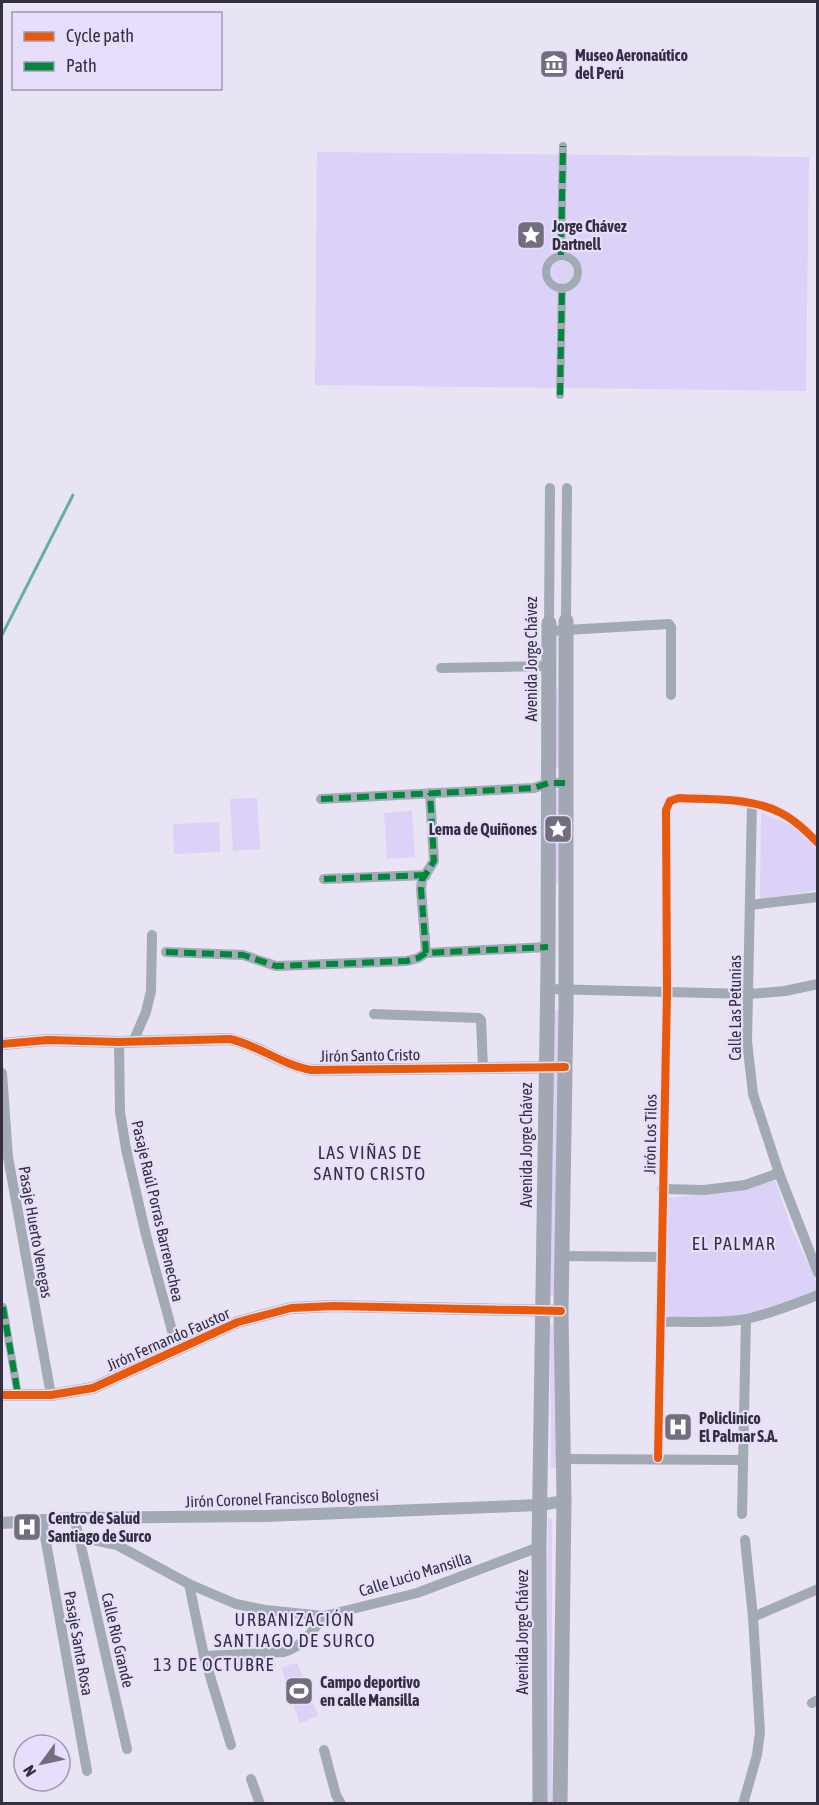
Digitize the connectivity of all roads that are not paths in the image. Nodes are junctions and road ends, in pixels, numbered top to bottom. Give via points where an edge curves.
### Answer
1 (563, 146) dead end
2 (561, 255) junction
3 (561, 288) junction
4 (560, 395) dead end
5 (550, 488) dead end
6 (567, 488) dead end
7 (566, 626) junction
8 (549, 627) junction
9 (441, 668) dead end
10 (549, 672) junction
11 (566, 679) junction
12 (670, 695) dead end
13 (548, 783) junction
14 (565, 783) junction
15 (430, 793) junction
16 (321, 799) dead end
17 (752, 803) junction
18 (818, 843) edge
19 (426, 875) junction
20 (324, 879) dead end
21 (818, 897) edge
22 (750, 906) junction
23 (152, 935) dead end
24 (548, 947) junction
25 (166, 952) dead end
26 (426, 953) junction
27 (818, 984) edge
28 (547, 989) junction
29 (566, 990) junction
30 (667, 992) junction
31 (749, 994) junction
32 (374, 1014) dead end
33 (118, 1042) junction
34 (133, 1042) junction
35 (2, 1044) edge
36 (483, 1067) junction
37 (545, 1067) junction
38 (565, 1067) junction
39 (2, 1073) edge
40 (779, 1173) junction
41 (662, 1189) junction
42 (562, 1256) junction
43 (662, 1257) junction
44 (818, 1273) edge
45 (818, 1295) edge
46 (3, 1307) edge
47 (543, 1311) junction
48 (561, 1311) junction
49 (746, 1319) junction
50 (661, 1322) junction
51 (177, 1349) junction
52 (2, 1395) edge
53 (18, 1395) junction
54 (51, 1395) junction
55 (658, 1458) junction
56 (564, 1459) junction
57 (743, 1460) junction
58 (564, 1502) junction
59 (540, 1505) junction
60 (742, 1514) dead end
61 (74, 1518) junction
62 (42, 1520) junction
63 (2, 1523) edge
64 (79, 1537) junction
65 (745, 1540) dead end
66 (539, 1547) junction
67 (189, 1584) junction
68 (818, 1590) edge
69 (324, 1616) junction
70 (753, 1617) junction
71 (204, 1656) junction
72 (231, 1745) dead end
73 (128, 1749) dead end
74 (324, 1750) dead end
75 (87, 1771) dead end
76 (251, 1779) dead end
77 (260, 1803) edge
78 (341, 1803) edge
79 (540, 1803) edge
80 (560, 1803) edge
81 (743, 1803) edge

1 - 2 street
2 - 3 street via 551,259 546,274 551,284
2 - 3 street via 574,262 578,272 571,285
3 - 4 street
5 - 8 street, Avenida Jorge Chávez
6 - 7 street
7 - 8 street
7 - 11 main road
7 - 12 street via 669,624
8 - 10 main road, Avenida Jorge Chávez
9 - 10 street
10 - 11 main road
10 - 13 main road, Avenida Jorge Chávez
11 - 14 main road
13 - 14 street
13 - 15 street via 534,788
13 - 24 main road, Avenida Jorge Chávez
14 - 29 main road
15 - 16 street
15 - 19 street via 434,861
17 - 18 street via 781,813
17 - 22 street, Calle Las Petunias
17 - 30 street, Jirón Los Tilos via 679,798 670,801 666,810
19 - 20 street
19 - 26 street via 421,889
21 - 22 street
22 - 31 street, Calle Las Petunias
23 - 34 street via 151,991
24 - 26 street
24 - 28 main road, Avenida Jorge Chávez
25 - 26 street via 243,955 276,966 407,961
27 - 31 street
28 - 29 street
28 - 37 main road, Avenida Jorge Chávez
29 - 30 street
29 - 38 main road
30 - 31 street
30 - 41 street, Jirón Los Tilos
31 - 40 street, Calle Las Petunias via 747,1041 753,1094
32 - 36 street via 479,1018
33 - 34 street, Jirón Santo Cristo
33 - 35 street, Jirón Santo Cristo
33 - 51 street, Pasaje Raúl Porras Barrenechea via 120,1112 126,1149
34 - 36 street, Jirón Santo Cristo via 230,1039 311,1070
36 - 37 street, Jirón Santo Cristo
37 - 38 street, Jirón Santo Cristo
37 - 47 main road, Avenida Jorge Chávez
38 - 42 main road
39 - 54 street, Pasaje Huerto Venegas via 8,1157
40 - 41 street via 745,1185 704,1190
40 - 44 street, Calle Las Petunias
41 - 43 street, Jirón Los Tilos
42 - 43 street
42 - 48 main road
43 - 50 street, Jirón Los Tilos
45 - 49 street
46 - 53 street
47 - 48 street, Jirón Fernando Faustor
47 - 51 street, Jirón Fernando Faustor via 291,1308 238,1322
47 - 59 main road, Avenida Jorge Chávez
48 - 56 main road
49 - 50 street
49 - 57 street
50 - 55 street, Jirón Los Tilos
51 - 54 street, Jirón Fernando Faustor via 93,1388
52 - 53 street, Jirón Fernando Faustor
53 - 54 street, Jirón Fernando Faustor
55 - 56 street
55 - 57 street
56 - 58 main road
57 - 60 street
58 - 59 street, Jirón Coronel Francisco Bolognesi
58 - 80 main road
59 - 61 street, Jirón Coronel Francisco Bolognesi via 266,1516
59 - 66 main road, Avenida Jorge Chávez
61 - 62 street, Jirón Coronel Francisco Bolognesi
61 - 64 street
62 - 63 street, Jirón Coronel Francisco Bolognesi
62 - 75 street, Pasaje Santa Rosa
64 - 67 street, Calle Lucio Mansilla via 113,1544
64 - 73 street, Calle Río Grande
65 - 70 street
66 - 69 street, Calle Lucio Mansilla via 417,1593
66 - 79 main road, Avenida Jorge Chávez
67 - 69 street, Calle Lucio Mansilla via 236,1604
67 - 71 street
68 - 70 street
69 - 71 street via 294,1649
70 - 81 street via 760,1732
71 - 72 street
74 - 78 street
76 - 77 street

